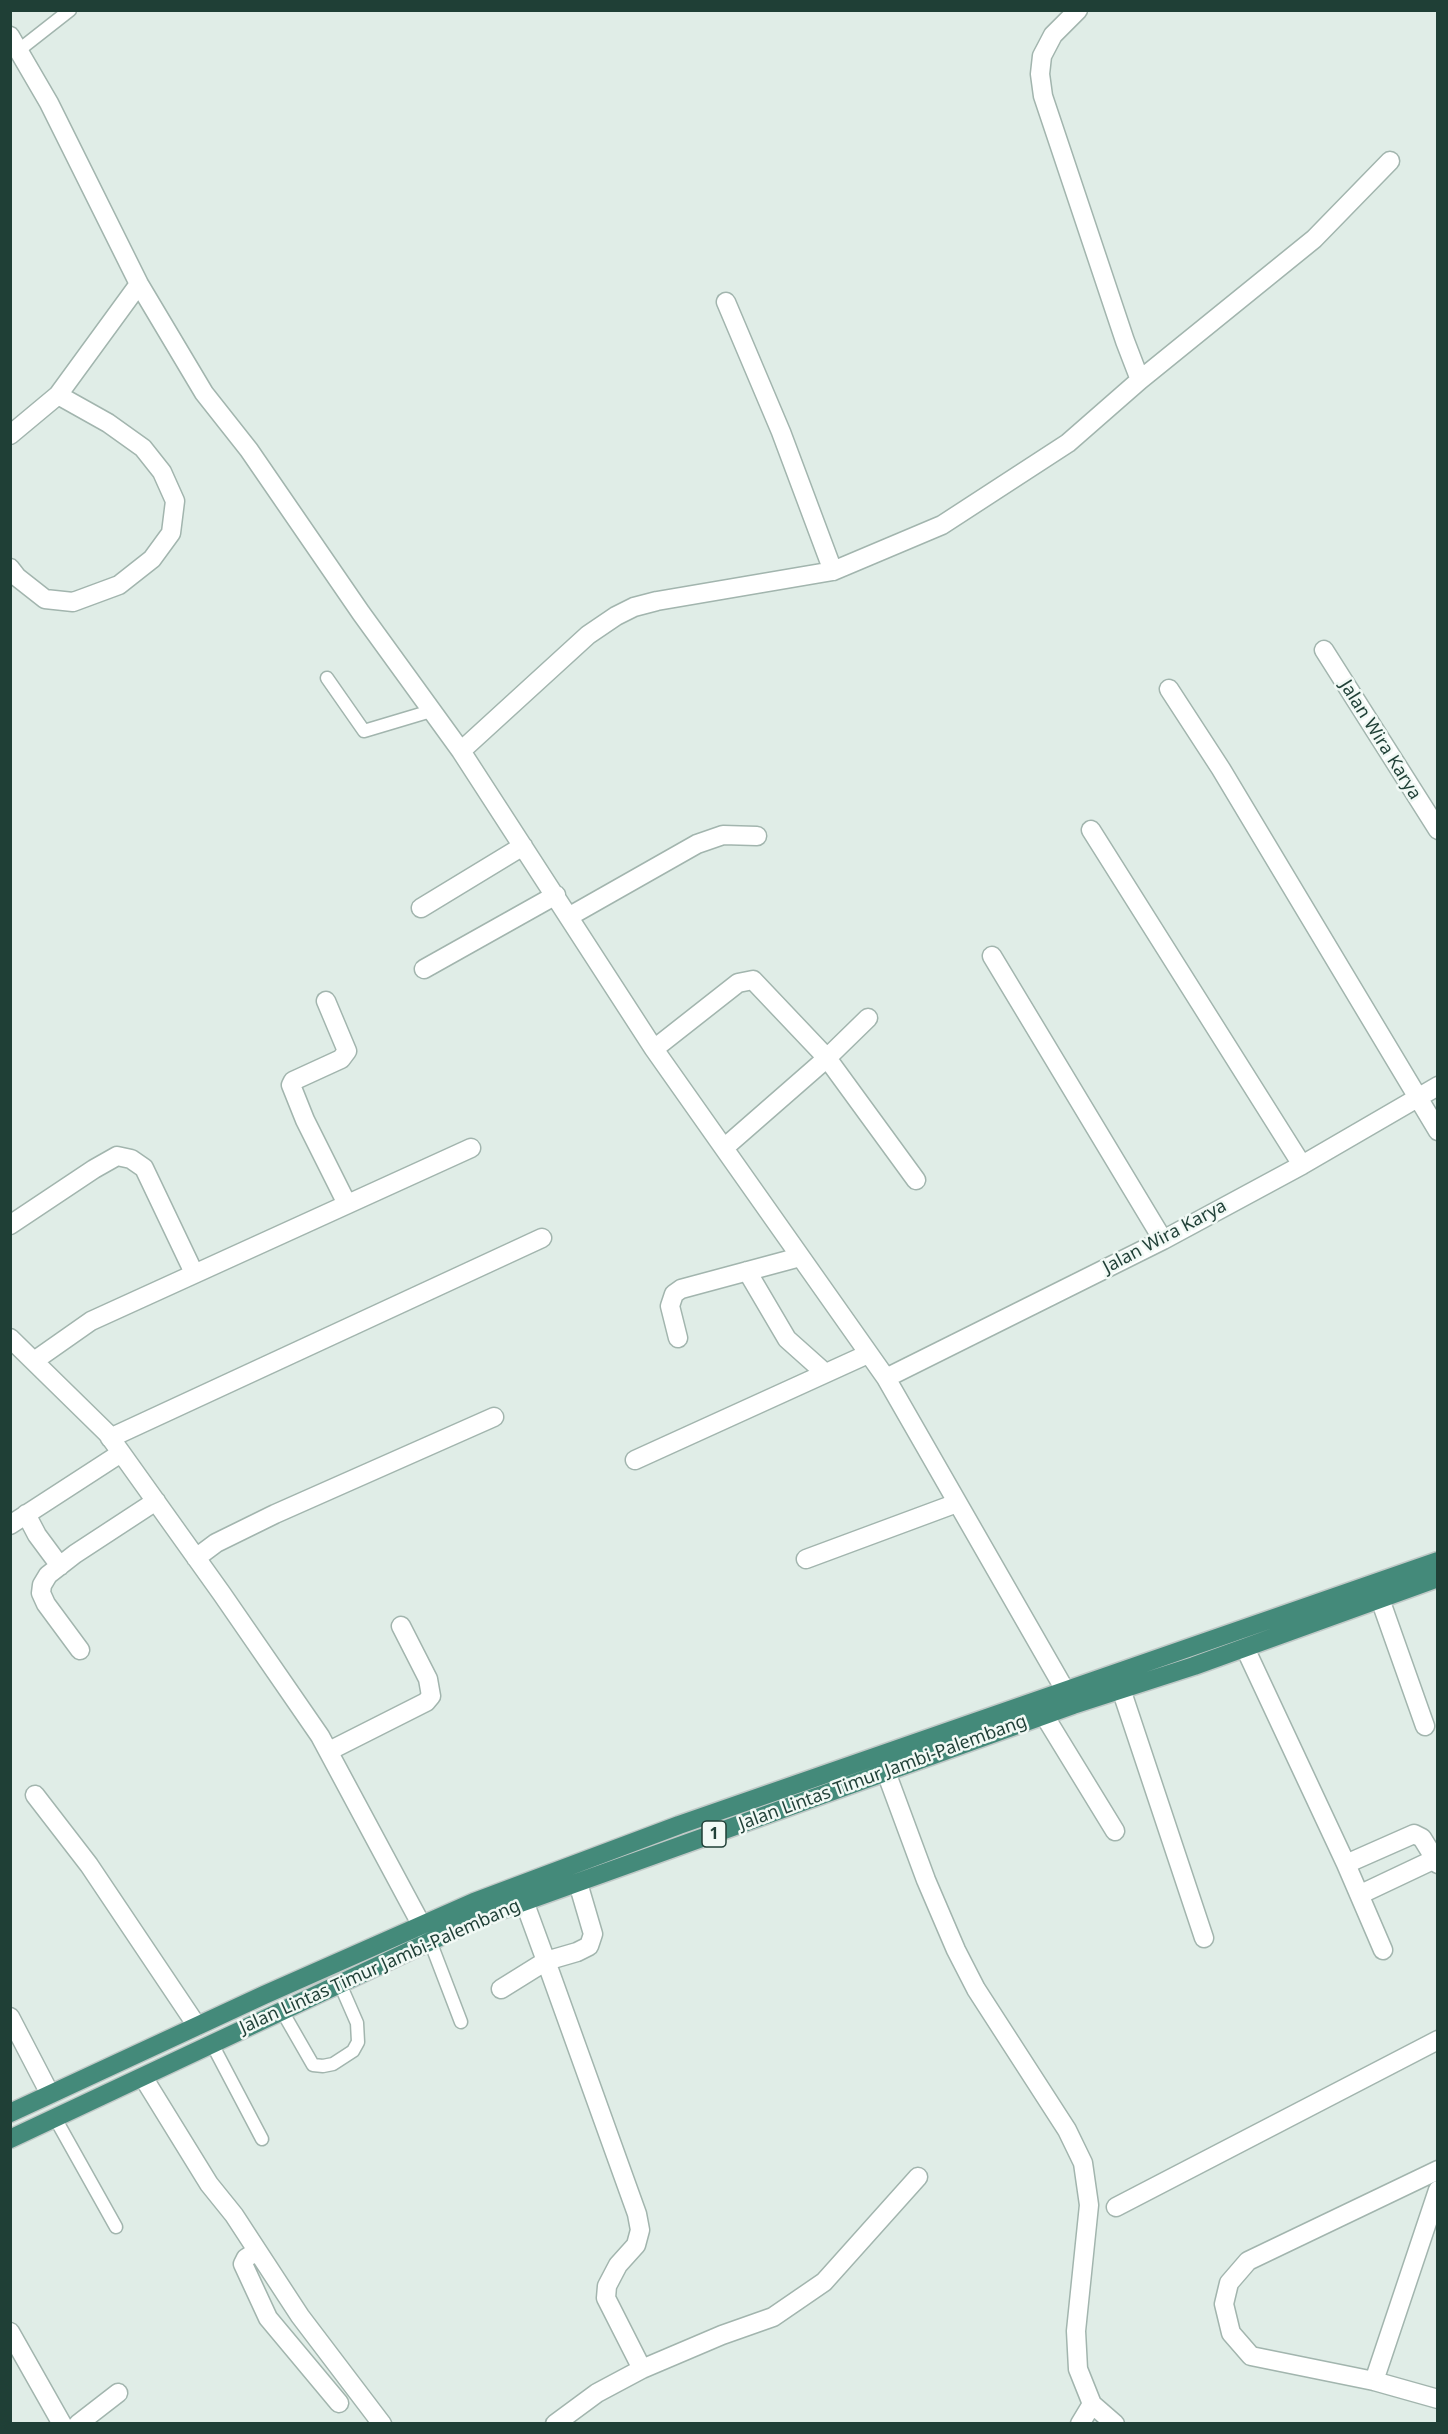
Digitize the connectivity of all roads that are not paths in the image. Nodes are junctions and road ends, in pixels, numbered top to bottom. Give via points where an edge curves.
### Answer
1 (1078, 10) edge
2 (66, 12) edge
3 (14, 43) edge
4 (1390, 161) dead end
5 (139, 284) junction
6 (726, 302) dead end
7 (1140, 380) junction
8 (58, 395) junction
9 (10, 435) edge
10 (10, 568) edge
11 (833, 571) junction
12 (1324, 650) dead end
13 (327, 678) dead end
14 (1169, 689) dead end
15 (431, 711) junction
16 (461, 751) junction
17 (1091, 830) dead end
18 (1437, 830) edge
19 (757, 836) dead end
20 (523, 846) junction
21 (556, 895) junction
22 (421, 908) dead end
23 (570, 916) junction
24 (992, 956) dead end
25 (424, 969) dead end
26 (326, 1001) dead end
27 (868, 1018) dead end
28 (654, 1049) junction
29 (827, 1058) junction
30 (1437, 1086) edge
31 (1418, 1097) junction
32 (1437, 1131) edge
33 (471, 1148) dead end
34 (724, 1148) junction
35 (1302, 1165) junction
36 (916, 1180) dead end
37 (347, 1204) junction
38 (10, 1225) edge
39 (542, 1238) dead end
40 (1163, 1240) junction
41 (800, 1257) junction
42 (747, 1271) junction
43 (194, 1274) junction
44 (678, 1338) dead end
45 (13, 1346) edge
46 (868, 1354) junction
47 (34, 1361) junction
48 (824, 1372) junction
49 (886, 1378) junction
50 (494, 1417) dead end
51 (115, 1445) junction
52 (635, 1460) dead end
53 (156, 1501) junction
54 (957, 1503) junction
55 (26, 1514) junction
56 (10, 1525) edge
57 (196, 1558) junction
58 (806, 1559) dead end
59 (1437, 1561) edge
60 (60, 1566) junction
61 (1437, 1578) edge
62 (1380, 1599) junction
63 (401, 1626) dead end
64 (1245, 1648) junction
65 (80, 1650) dead end
66 (1121, 1689) junction
67 (1069, 1698) junction
68 (1044, 1715) junction
69 (1425, 1726) dead end
70 (328, 1752) junction
71 (886, 1772) junction
72 (35, 1795) dead end
73 (1115, 1831) dead end
74 (1436, 1861) edge
75 (1346, 1864) junction
76 (578, 1883) junction
77 (1361, 1894) junction
78 (524, 1901) junction
79 (426, 1933) junction
80 (1204, 1938) dead end
81 (1383, 1950) dead end
82 (546, 1961) junction
83 (340, 1984) junction
84 (501, 1989) dead end
85 (282, 2011) junction
86 (10, 2017) edge
87 (461, 2022) dead end
88 (197, 2026) junction
89 (1437, 2040) edge
90 (212, 2044) junction
91 (143, 2077) junction
92 (50, 2094) junction
93 (10, 2113) edge
94 (56, 2118) junction
95 (10, 2139) edge
96 (262, 2139) dead end
97 (1437, 2170) edge
98 (918, 2177) dead end
99 (1437, 2190) edge
100 (1116, 2208) dead end
101 (116, 2227) dead end
102 (257, 2251) junction
103 (10, 2332) edge
104 (642, 2369) junction
105 (1374, 2381) junction
106 (118, 2392) dead end
107 (1437, 2399) edge
108 (339, 2403) dead end
109 (1092, 2404) junction
110 (62, 2424) edge
111 (78, 2424) edge
112 (382, 2424) edge
113 (555, 2424) edge
114 (1080, 2424) edge
115 (1115, 2424) edge

1 - 7 street via 1053,35 1042,56 1043,96
2 - 3 lane
3 - 5 street via 49,103
4 - 7 street via 1314,239
5 - 8 street
5 - 15 street via 204,393 249,450
6 - 11 street via 781,432
7 - 11 street via 1068,442 942,525
8 - 9 street
8 - 10 street via 143,448 162,472 174,501 171,532 152,560 119,585 73,602 45,599
11 - 16 street via 634,607 588,635
12 - 18 street, Jalan Wira Karya
13 - 15 lane via 364,731
14 - 31 street
15 - 16 street
16 - 20 street
17 - 35 street
19 - 23 street via 723,835 707,839
20 - 21 street
20 - 22 street
21 - 23 street
21 - 25 street
23 - 28 street
24 - 40 street
26 - 37 street via 345,1043 345,1056 291,1085
27 - 29 street
28 - 29 street via 745,979 760,985
28 - 34 street
29 - 34 street
29 - 36 street
30 - 31 street, Jalan Wira Karya
31 - 32 street
31 - 35 street, Jalan Wira Karya
33 - 37 street
34 - 41 street
35 - 40 street, Jalan Wira Karya
37 - 43 street
38 - 43 street via 117,1156 131,1159 144,1168
39 - 51 street
40 - 49 street, Jalan Wira Karya
41 - 42 street
41 - 46 street
42 - 44 street via 674,1294 670,1306
42 - 48 street via 787,1339
43 - 47 street via 91,1321
45 - 47 street
46 - 48 street
46 - 49 street
47 - 51 street
48 - 52 street
49 - 54 street
50 - 57 street via 275,1514 216,1543
51 - 53 street
51 - 55 street
53 - 57 street
53 - 60 street
54 - 58 street
54 - 67 street
55 - 56 street
55 - 60 street
57 - 70 street
59 - 67 highway, Jalan Lintas Timur Jambi-Palembang / 1
60 - 65 street via 48,1575 41,1593
61 - 62 highway, Jalan Lintas Timur Jambi-Palembang / 1
62 - 64 highway, Jalan Lintas Timur Jambi-Palembang / 1
62 - 69 street
63 - 70 street via 428,1679 431,1696
64 - 66 highway, Jalan Lintas Timur Jambi-Palembang / 1
64 - 75 street
66 - 67 highway, Jalan Lintas Timur Jambi-Palembang / 1
66 - 80 street
67 - 68 highway, Jalan Lintas Timur Jambi-Palembang / 1
67 - 79 highway, Jalan Lintas Timur Jambi-Palembang / 1 via 679,1825 474,1902
68 - 71 highway, Jalan Lintas Timur Jambi-Palembang / 1
68 - 73 street
70 - 79 street
71 - 76 highway, Jalan Lintas Timur Jambi-Palembang / 1
71 - 109 street via 956,1950 976,1989 1067,2130 1083,2163 1088,2218 1078,2369
72 - 88 street via 89,1865
74 - 75 street via 1422,1838 1414,1834
74 - 77 street
75 - 77 street
76 - 78 highway, Jalan Lintas Timur Jambi-Palembang / 1
76 - 82 street via 591,1924 592,1942 577,1952
77 - 81 street
78 - 79 highway, Jalan Lintas Timur Jambi-Palembang / 1
78 - 82 street
79 - 83 highway, Jalan Lintas Timur Jambi-Palembang / 1
79 - 87 lane
79 - 88 highway, Jalan Lintas Timur Jambi-Palembang / 1
82 - 84 street
82 - 104 street via 637,2214 640,2230 636,2245 618,2265 607,2286 606,2298
83 - 85 highway, Jalan Lintas Timur Jambi-Palembang / 1
83 - 85 lane via 357,2023 358,2042 353,2051 333,2064 313,2065
85 - 90 highway, Jalan Lintas Timur Jambi-Palembang / 1
86 - 92 street
88 - 92 highway, Jalan Lintas Timur Jambi-Palembang / 1
89 - 100 street
90 - 91 highway, Jalan Lintas Timur Jambi-Palembang / 1
90 - 96 lane
91 - 94 highway, Jalan Lintas Timur Jambi-Palembang / 1
91 - 102 street via 180,2142
92 - 93 highway, Jalan Lintas Timur Jambi-Palembang / 1
94 - 95 highway, Jalan Lintas Timur Jambi-Palembang / 1
94 - 101 lane
97 - 105 street via 1248,2261 1229,2283 1224,2304 1231,2333 1251,2356
98 - 104 street via 824,2282 773,2317
99 - 105 street
102 - 108 street via 243,2264 268,2318
102 - 112 street via 300,2316
103 - 110 street
104 - 113 street via 597,2393
105 - 107 street
106 - 111 street
109 - 114 street
109 - 115 street

